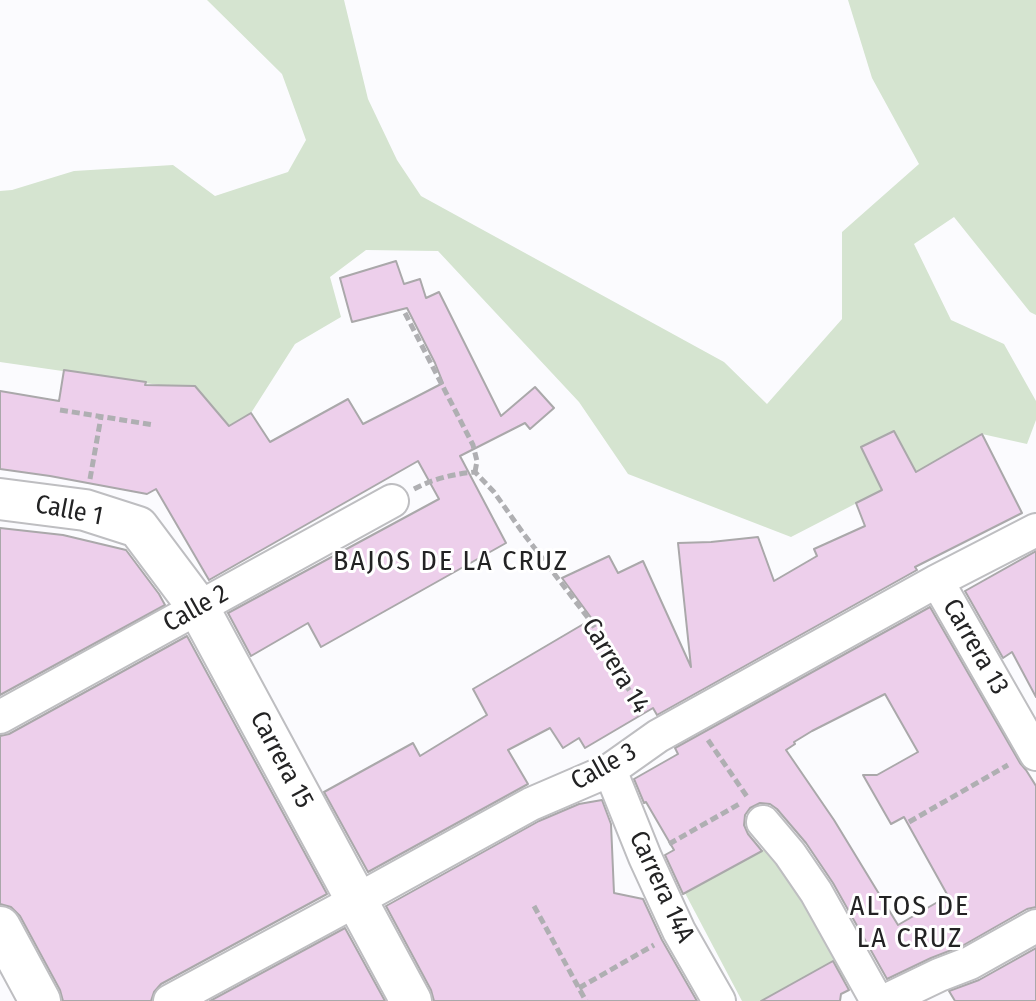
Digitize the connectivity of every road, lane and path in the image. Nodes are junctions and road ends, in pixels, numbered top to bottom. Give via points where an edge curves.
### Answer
1 (405, 313) dead end
2 (60, 410) dead end
3 (101, 417) junction
4 (154, 425) dead end
5 (475, 472) junction
6 (0, 499) edge
7 (392, 501) joint
8 (85, 510) junction
9 (138, 527) joint
10 (1036, 530) edge
11 (937, 581) junction
12 (198, 607) junction
13 (0, 717) edge
14 (704, 735) dead end
15 (658, 736) junction
16 (1035, 752) edge
17 (610, 770) junction
18 (763, 822) dead end
19 (909, 822) dead end
20 (645, 857) junction
21 (357, 900) junction
22 (534, 906) dead end
23 (1036, 926) edge
24 (0, 927) edge
25 (679, 931) junction
26 (579, 988) junction
27 (40, 1001) edge
28 (170, 1001) edge
29 (411, 1001) edge
30 (586, 1001) edge
31 (719, 1001) edge
32 (877, 1001) edge
33 (885, 1001) edge

1 - 5 path via 473,445
2 - 3 path
3 - 4 path
3 - 8 path
5 - 7 path via 429,481
5 - 15 path, Carrera 14 via 592,623
6 - 8 street, Calle 1
7 - 12 street, Calle 2
8 - 9 street, Calle 1
9 - 12 street, Carrera 15
10 - 11 street, Calle 3
11 - 15 street, Calle 3
11 - 16 street, Carrera 13
12 - 13 street, Calle 2
12 - 21 street, Carrera 15
14 - 20 path via 748,799
15 - 17 street, Calle 3
16 - 19 path
17 - 20 street, Carrera 14A
17 - 21 street, Calle 3 via 531,804
18 - 32 street via 816,892
20 - 25 street, Carrera 14A
21 - 28 street, Calle 3
21 - 29 street, Carrera 15
22 - 26 path
23 - 33 street
24 - 27 street
25 - 26 path
25 - 31 street, Carrera 14A
26 - 30 path

